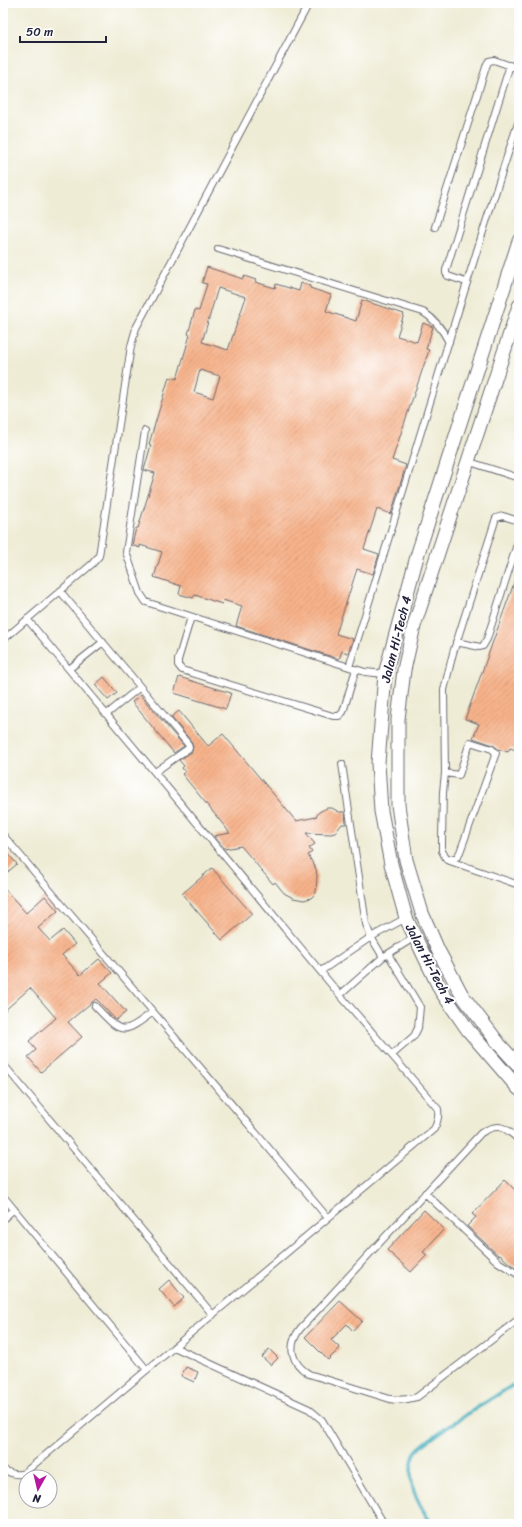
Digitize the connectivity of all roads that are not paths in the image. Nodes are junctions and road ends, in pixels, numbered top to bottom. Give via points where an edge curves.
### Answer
1 (308, 3) edge
2 (510, 66) junction
3 (519, 69) edge
4 (519, 120) edge
5 (435, 227) dead end
6 (519, 240) edge
7 (218, 249) dead end
8 (466, 282) junction
9 (519, 306) edge
10 (449, 342) junction
11 (145, 431) dead end
12 (467, 461) junction
13 (519, 478) edge
14 (519, 522) edge
15 (519, 538) edge
16 (60, 591) junction
17 (191, 617) junction
18 (27, 619) junction
19 (3, 640) edge
20 (103, 642) junction
21 (456, 642) junction
22 (349, 667) junction
23 (69, 669) junction
24 (356, 669) junction
25 (385, 674) junction
26 (140, 687) junction
27 (106, 714) junction
28 (342, 764) dead end
29 (155, 772) junction
30 (445, 773) junction
31 (3, 835) edge
32 (447, 860) junction
33 (519, 884) edge
34 (406, 918) junction
35 (371, 937) junction
36 (415, 937) junction
37 (386, 955) junction
38 (321, 971) junction
39 (340, 995) junction
40 (95, 1006) dead end
41 (154, 1012) junction
42 (392, 1055) junction
43 (3, 1064) edge
44 (519, 1066) edge
45 (519, 1089) edge
46 (519, 1140) edge
47 (425, 1193) junction
48 (3, 1196) edge
49 (14, 1209) junction
50 (328, 1218) junction
51 (3, 1219) edge
52 (519, 1275) edge
53 (213, 1315) junction
54 (519, 1319) edge
55 (174, 1347) junction
56 (148, 1370) junction
57 (3, 1469) edge
58 (384, 1524) edge

1 - 16 lane via 136,328 130,346 99,556
2 - 3 lane
2 - 5 lane via 494,60 487,64
2 - 8 lane via 446,270 448,276
4 - 8 lane
6 - 25 street, Jalan Hi-Tech 4 via 418,553
7 - 10 lane via 423,312 432,317
8 - 10 lane
9 - 12 street, Jalan Hi-Tech 4
10 - 22 lane
11 - 17 lane via 126,552 140,593 146,602
12 - 13 lane
12 - 44 street, Jalan Hi-Tech 4 via 414,626 404,670 398,718 398,805 406,860 422,913 438,950 462,995
14 - 21 lane via 503,516 496,518
15 - 21 lane via 483,646
16 - 18 lane
16 - 20 lane
17 - 22 lane
17 - 24 lane via 178,660 182,670 339,716 343,712
18 - 19 lane
18 - 23 lane
20 - 23 lane
20 - 26 lane
21 - 30 lane via 444,690
22 - 24 lane
23 - 27 lane
24 - 25 lane
25 - 34 street, Jalan Hi-Tech 4 via 378,763 381,811 391,864
26 - 27 lane
26 - 29 lane via 189,746
27 - 29 lane
28 - 35 lane via 366,924
29 - 38 lane
30 - 32 lane via 442,851
30 - 32 lane via 458,776 470,742 492,749 496,754 460,852 455,858
31 - 41 lane
32 - 33 lane
34 - 35 lane
34 - 36 street, Jalan Hi-Tech 4
35 - 37 lane
35 - 38 lane
36 - 37 lane
36 - 45 street, Jalan Hi-Tech 4 via 442,991 468,1030
37 - 39 lane
37 - 42 lane via 420,1007 418,1028 414,1036
38 - 39 lane
39 - 42 lane
40 - 41 lane via 120,1029 128,1028
41 - 50 lane
42 - 50 lane via 438,1109 438,1122 434,1129
43 - 53 lane
46 - 47 lane via 499,1126 488,1129 481,1133
47 - 52 lane via 498,1262
47 - 54 lane via 300,1329 292,1342 292,1352 301,1370 390,1399 408,1400 417,1397
48 - 49 lane
49 - 51 lane
49 - 56 lane
50 - 53 lane
53 - 55 lane
55 - 56 lane
55 - 58 lane via 309,1409 322,1420
56 - 57 lane via 24,1474 13,1474

